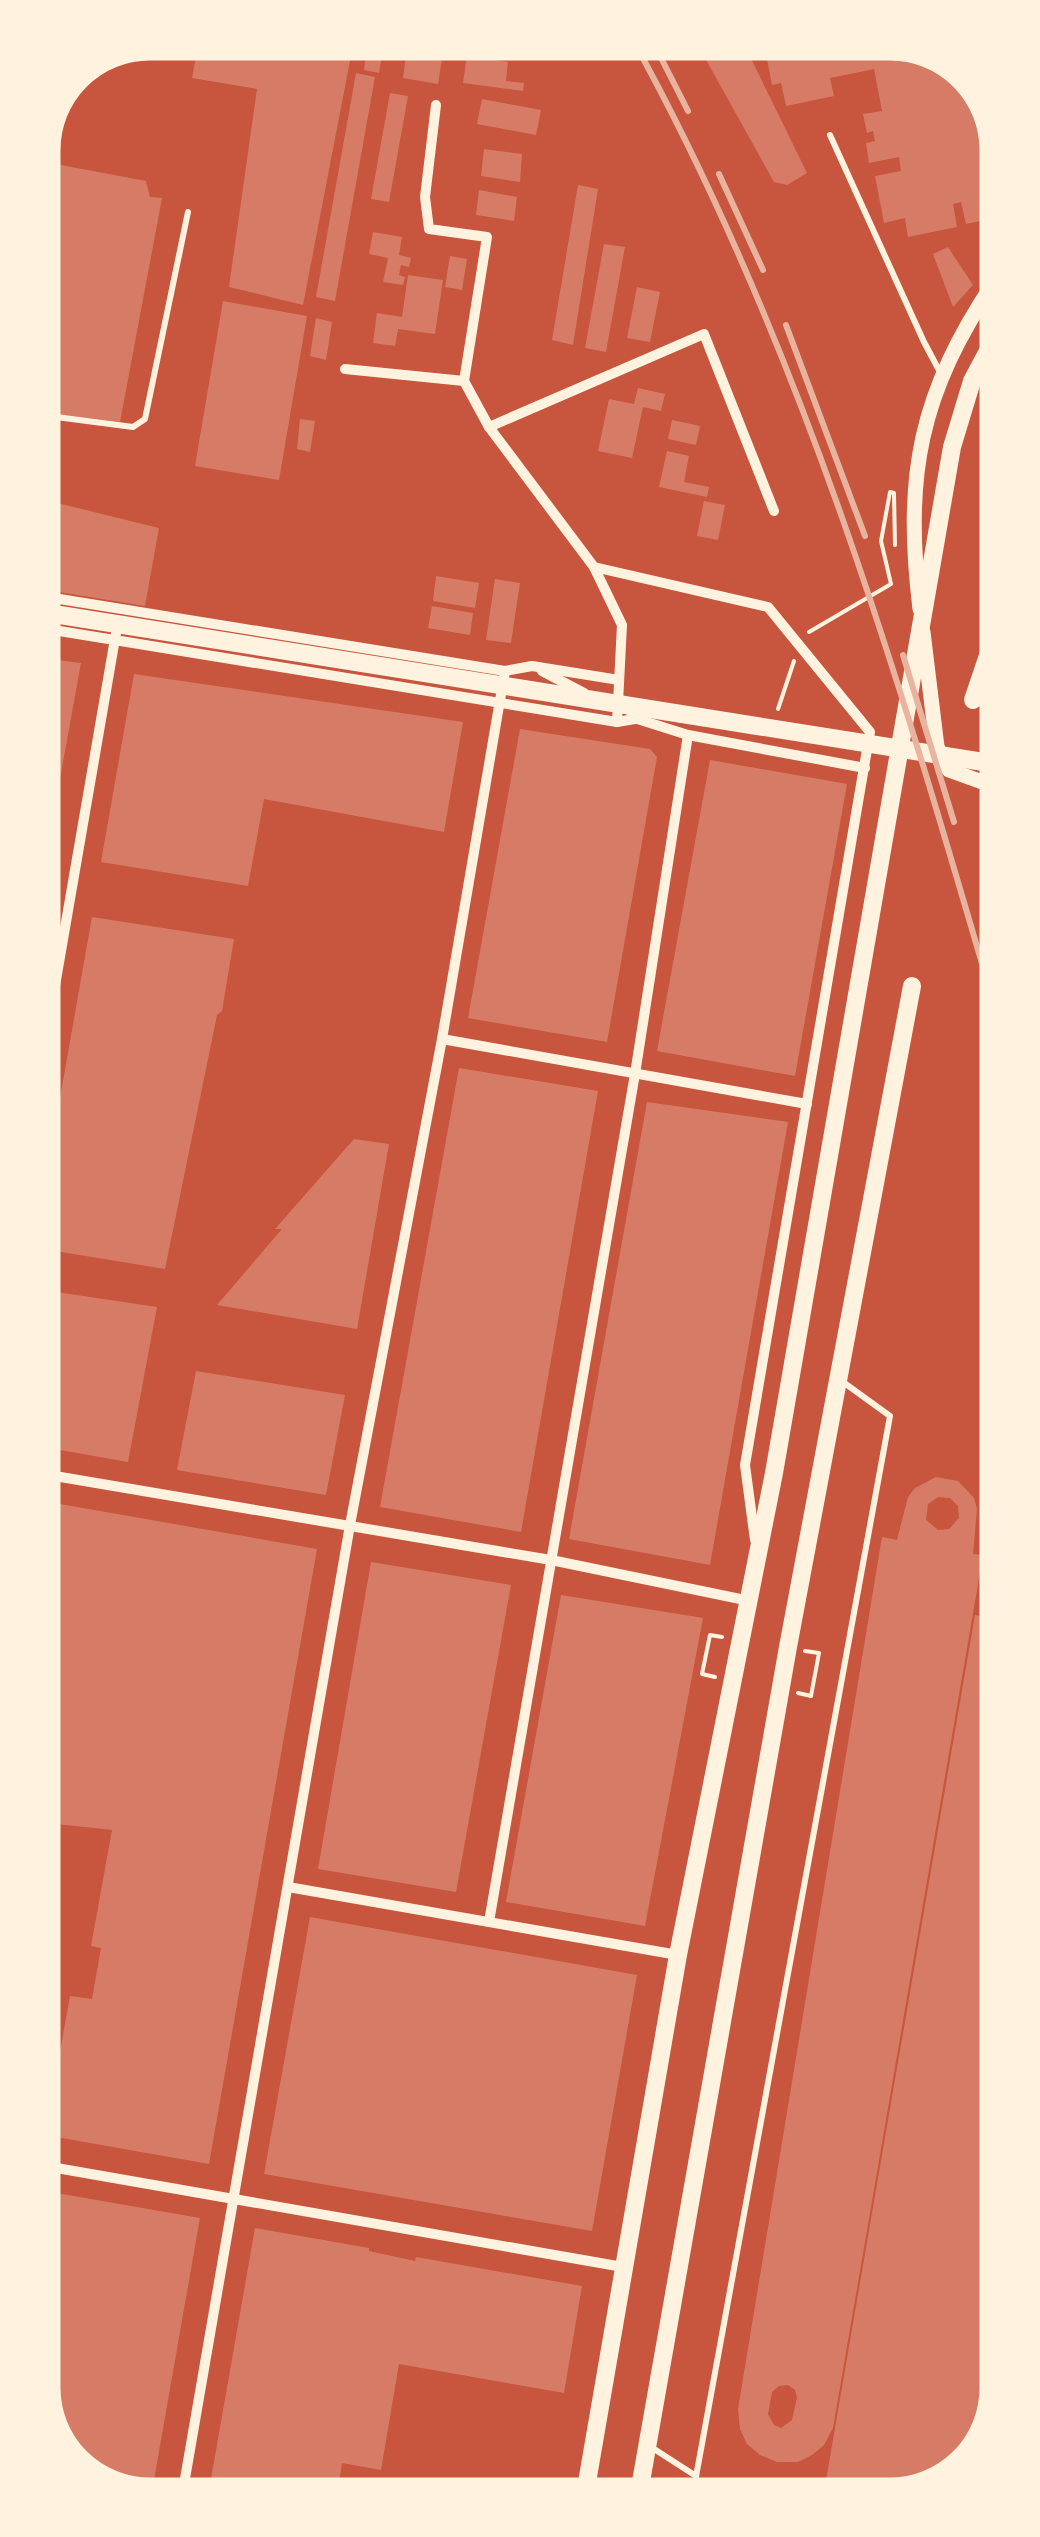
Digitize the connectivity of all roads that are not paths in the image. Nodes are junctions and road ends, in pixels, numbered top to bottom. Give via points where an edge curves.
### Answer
1 (436, 105) dead end
2 (830, 135) dead end
3 (188, 212) dead end
4 (982, 300) edge
5 (982, 362) edge
6 (345, 369) dead end
7 (942, 374) junction
8 (464, 381) junction
9 (58, 417) edge
10 (490, 427) junction
11 (774, 510) dead end
12 (594, 567) junction
13 (58, 599) edge
14 (121, 608) junction
15 (58, 615) edge
16 (58, 631) edge
17 (115, 639) junction
18 (532, 666) junction
19 (505, 671) junction
20 (982, 673) edge
21 (620, 680) junction
22 (973, 700) dead end
23 (500, 701) junction
24 (618, 716) junction
25 (688, 735) junction
26 (982, 762) edge
27 (864, 768) junction
28 (982, 782) edge
29 (58, 968) edge
30 (912, 986) dead end
31 (442, 1039) junction
32 (635, 1074) junction
33 (808, 1104) junction
34 (838, 1378) junction
35 (58, 1476) edge
36 (350, 1525) junction
37 (551, 1560) junction
38 (758, 1560) junction
39 (750, 1601) junction
40 (288, 1887) junction
41 (490, 1922) junction
42 (678, 1954) junction
43 (58, 2168) edge
44 (235, 2200) junction
45 (623, 2268) junction
46 (648, 2444) junction
47 (696, 2476) junction
48 (185, 2479) edge
49 (587, 2480) edge
50 (641, 2480) edge
51 (695, 2480) edge

1 - 8 street via 424,197 430,229 487,237
2 - 7 lane
3 - 9 lane via 146,419 132,427
4 - 7 street
5 - 38 main road via 952,447
6 - 8 street
7 - 28 street via 919,444 914,553 937,747 948,770
8 - 10 street
10 - 11 street via 704,334
10 - 12 street
12 - 21 street via 622,625
12 - 27 street via 768,607 870,732
13 - 14 street
14 - 17 street
14 - 19 street
15 - 26 main road
16 - 17 street
17 - 23 street
17 - 29 street
18 - 19 street
18 - 21 street
18 - 24 street
19 - 23 street
20 - 22 main road
21 - 24 street
23 - 24 street
23 - 31 street
24 - 25 street
25 - 27 street
25 - 32 street
27 - 33 street
30 - 34 main road
31 - 32 street
31 - 36 street
32 - 33 street
32 - 37 street
33 - 38 street via 745,1465
34 - 46 main road
34 - 47 lane via 890,1416
35 - 36 street
36 - 37 street
36 - 40 street
37 - 39 street
37 - 41 street
38 - 39 main road
39 - 42 main road
40 - 41 street
40 - 44 street
41 - 42 street
42 - 45 main road
43 - 44 street
44 - 45 street
44 - 48 street
45 - 49 main road
46 - 47 lane
46 - 50 main road
47 - 51 lane

